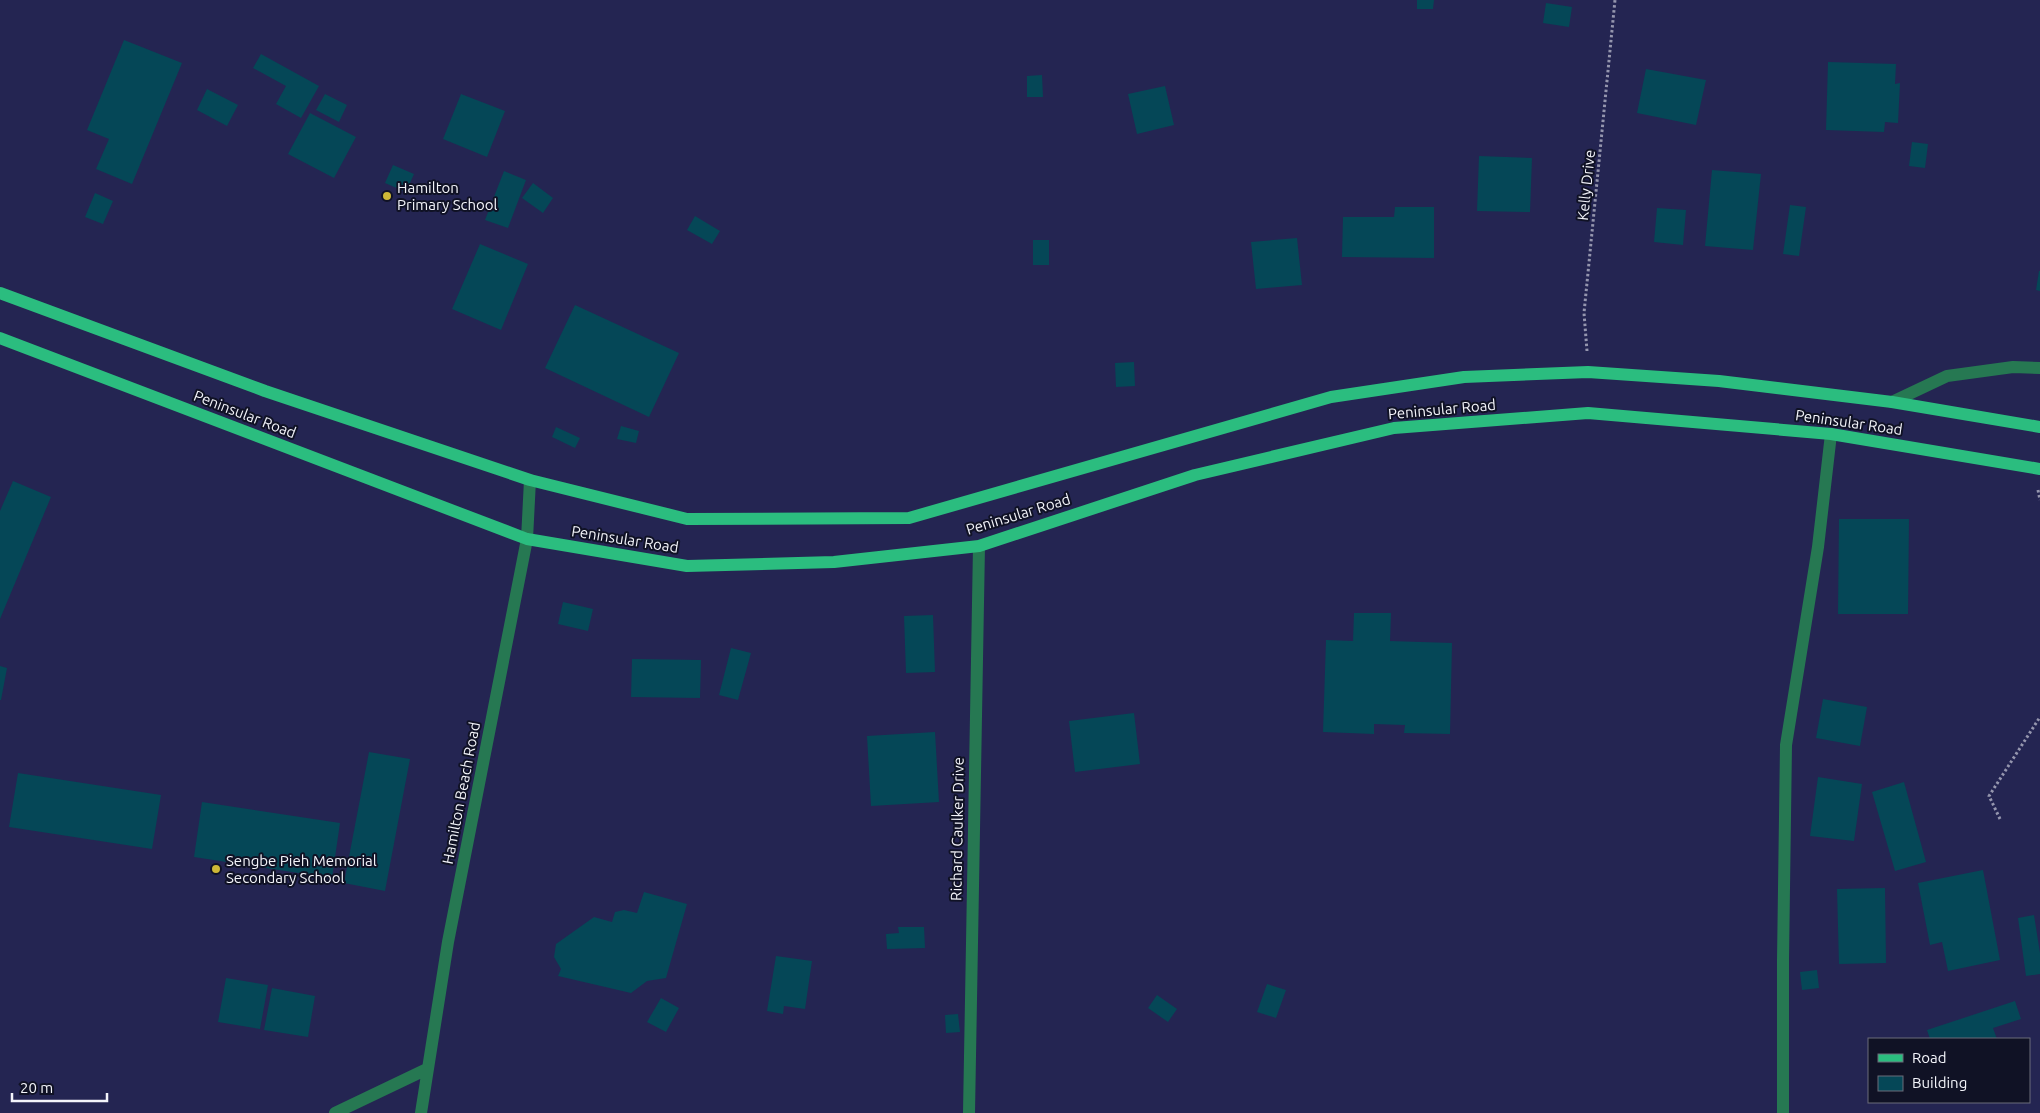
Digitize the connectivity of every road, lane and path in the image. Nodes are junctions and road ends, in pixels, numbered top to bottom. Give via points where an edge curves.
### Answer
1 (1615, 0) edge
2 (0, 293) edge
3 (0, 338) edge
4 (2040, 368) edge
5 (1588, 372) junction
6 (1892, 402) junction
7 (2040, 427) edge
8 (1831, 434) junction
9 (2040, 468) edge
10 (530, 480) junction
11 (527, 539) junction
12 (979, 546) junction
13 (2040, 717) edge
14 (2000, 819) dead end
15 (427, 1069) junction
16 (335, 1113) edge
17 (421, 1113) edge
18 (969, 1113) edge
19 (1783, 1113) edge

1 - 5 path, Kelly Drive via 1584,313
2 - 10 main road, Peninsular Road via 265,391
3 - 11 main road, Peninsular Road
4 - 6 street, Peninsular Road via 2013,367 1947,376
5 - 6 main road, Peninsular Road via 1719,380
5 - 10 main road, Peninsular Road via 1464,377 1331,397 909,518 688,519
6 - 7 main road, Peninsular Road
8 - 9 main road, Peninsular Road
8 - 12 main road, Peninsular Road via 1588,413 1394,428 1195,475
8 - 19 street via 1818,547 1786,745
10 - 11 street, Hamilton Beach Road
11 - 12 main road, Peninsular Road via 687,566 834,562
11 - 15 street, Hamilton Beach Road via 448,942
12 - 18 street, Richard Caulker Drive
13 - 14 path via 1989,796
15 - 16 street
15 - 17 street, Hamilton Beach Road

